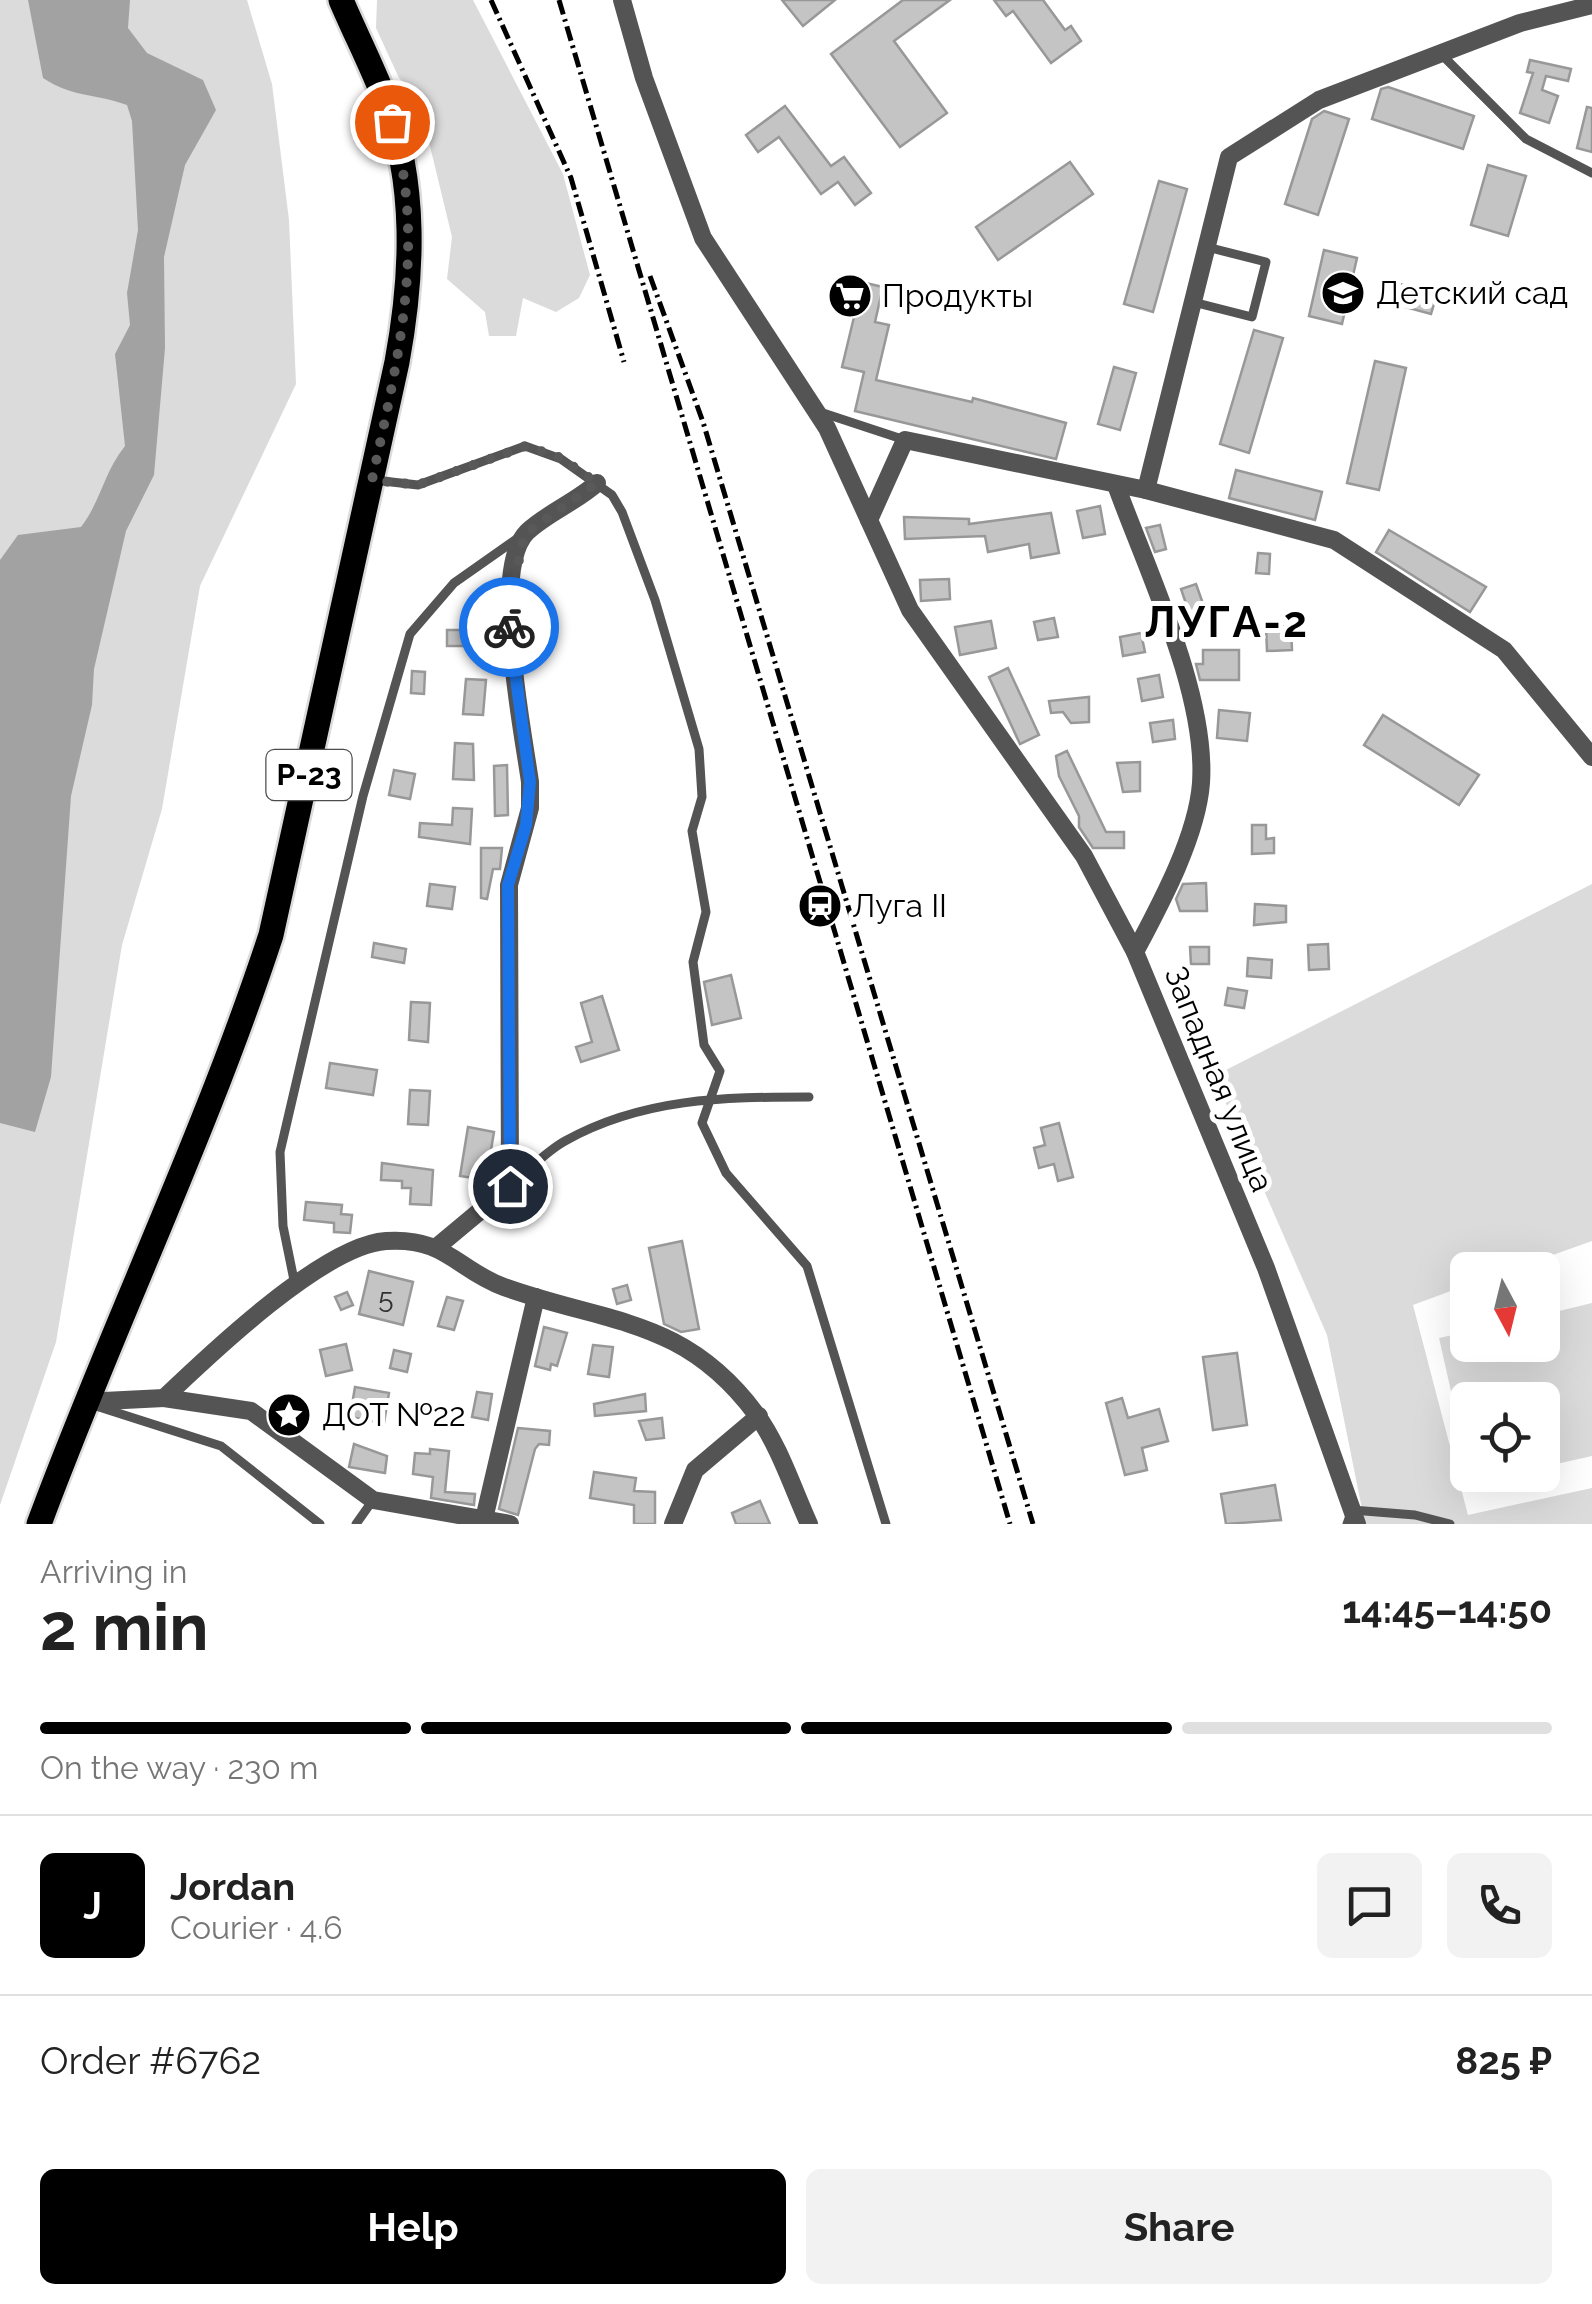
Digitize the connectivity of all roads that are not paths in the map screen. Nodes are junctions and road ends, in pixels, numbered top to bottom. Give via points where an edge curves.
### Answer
1 (340, 0) edge
2 (622, 0) edge
3 (1592, 6) edge
4 (1440, 54) junction
5 (1592, 173) edge
6 (1206, 247) junction
7 (1193, 302) junction
8 (816, 410) junction
9 (905, 440) junction
10 (372, 480) junction
11 (597, 483) junction
12 (1116, 485) junction
13 (1146, 490) junction
14 (869, 520) junction
15 (525, 534) junction
16 (1592, 757) edge
17 (1135, 952) junction
18 (809, 1096) dead end
19 (708, 1097) junction
20 (510, 1186) junction
21 (438, 1246) junction
22 (295, 1285) junction
23 (536, 1296) junction
24 (164, 1398) junction
25 (84, 1402) junction
26 (758, 1416) junction
27 (373, 1500) junction
28 (484, 1519) junction
29 (1352, 1519) edge
30 (38, 1524) edge
31 (320, 1524) edge
32 (356, 1524) edge
33 (510, 1524) edge
34 (673, 1524) edge
35 (809, 1524) edge
36 (886, 1524) edge
37 (1450, 1524) edge

1 - 10 main road, Р-23 via 386,101 407,188 404,324
2 - 8 street via 704,238
3 - 4 street via 1520,23
4 - 5 lane via 1526,139
4 - 6 street via 1320,100 1229,157
6 - 7 street
6 - 7 lane via 1266,262 1252,317
7 - 13 street
8 - 9 lane
8 - 14 street
9 - 12 street
9 - 14 street
10 - 11 lane via 418,485 526,446 561,458
10 - 25 main road, Р-23 via 270,936 248,1005
11 - 15 street
11 - 19 lane via 622,512 698,749 702,797 692,832 706,912 693,962 704,1044 720,1070
12 - 13 street
12 - 17 street, Западная улица via 1197,712 1201,785 1173,882
13 - 16 street via 1334,540 1504,650
14 - 17 street via 910,610 1084,856
15 - 20 street via 507,611 530,782 526,825 508,885
15 - 22 lane via 454,583 410,634 363,796 280,1152 283,1226
17 - 29 street, Западная улица via 1266,1268
18 - 19 lane
19 - 20 lane via 632,1111 563,1142
19 - 36 lane via 702,1123 726,1173 807,1266
20 - 21 street
21 - 22 street via 384,1241
21 - 23 street via 500,1286
22 - 24 street
23 - 26 street via 657,1332 710,1360
23 - 28 street
24 - 25 street
24 - 27 street via 251,1411
25 - 30 main road, Р-23
25 - 31 lane via 222,1446
26 - 34 street via 695,1470
26 - 35 street
27 - 28 street
27 - 32 lane
28 - 33 street
29 - 37 lane via 1415,1515

